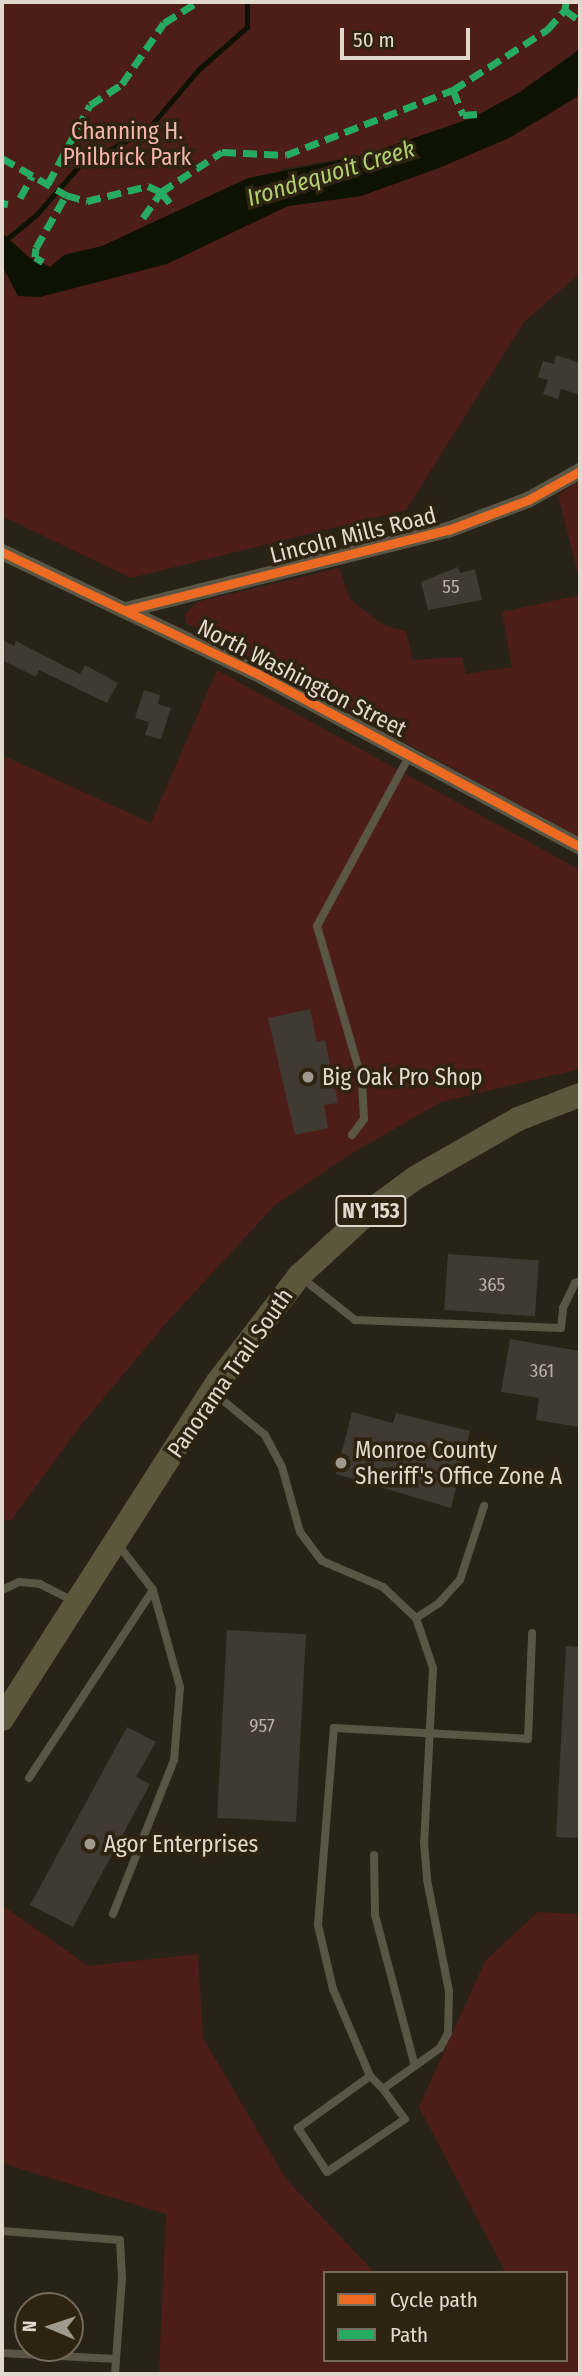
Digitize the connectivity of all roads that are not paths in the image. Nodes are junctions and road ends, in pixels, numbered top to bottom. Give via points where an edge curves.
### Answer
1 (580, 471) edge
2 (2, 552) edge
3 (126, 610) junction
4 (410, 755) junction
5 (580, 847) edge
6 (580, 1095) edge
7 (352, 1135) dead end
8 (299, 1276) junction
9 (580, 1282) edge
10 (212, 1391) junction
11 (484, 1506) dead end
12 (115, 1541) junction
13 (2, 1590) edge
14 (153, 1590) junction
15 (76, 1602) junction
16 (416, 1618) junction
17 (532, 1633) dead end
18 (2, 1719) edge
19 (431, 1734) junction
20 (29, 1778) dead end
21 (374, 1855) dead end
22 (113, 1914) dead end
23 (415, 2066) junction
24 (370, 2076) junction
25 (383, 2089) junction
26 (2, 2231) edge
27 (2, 2353) edge
28 (116, 2359) junction
29 (116, 2374) edge

1 - 3 street, Lincoln Mills Road via 528,500 448,530
2 - 3 street, North Washington Street
3 - 4 street, North Washington Street
4 - 5 street, North Washington Street
4 - 7 lane via 317,926 362,1080 364,1119
6 - 8 main road, Panorama Trail South / NY 153 via 518,1119 415,1178 365,1215
8 - 9 lane via 355,1320 561,1328 563,1308 575,1283
8 - 10 main road, Panorama Trail South / NY 153
10 - 12 main road, Panorama Trail South / NY 153
10 - 16 lane via 265,1435 282,1467 300,1532 321,1560 383,1587
11 - 16 lane via 460,1580 439,1603
12 - 14 lane via 146,1575
12 - 15 main road, Panorama Trail South / NY 153
13 - 15 lane via 19,1582 40,1584
14 - 20 lane
14 - 22 lane via 180,1687 174,1760
15 - 18 main road, Panorama Trail South / NY 153
16 - 19 lane via 433,1668
17 - 19 lane via 528,1739
19 - 23 lane via 427,1880 450,2016 440,2048
19 - 24 lane via 334,1728 318,1925 333,1989
21 - 23 lane via 375,1915
23 - 25 lane
24 - 25 lane
24 - 25 lane via 298,2128 327,2172 405,2119
26 - 28 lane via 116,2237 123,2245
27 - 28 lane
28 - 29 lane

